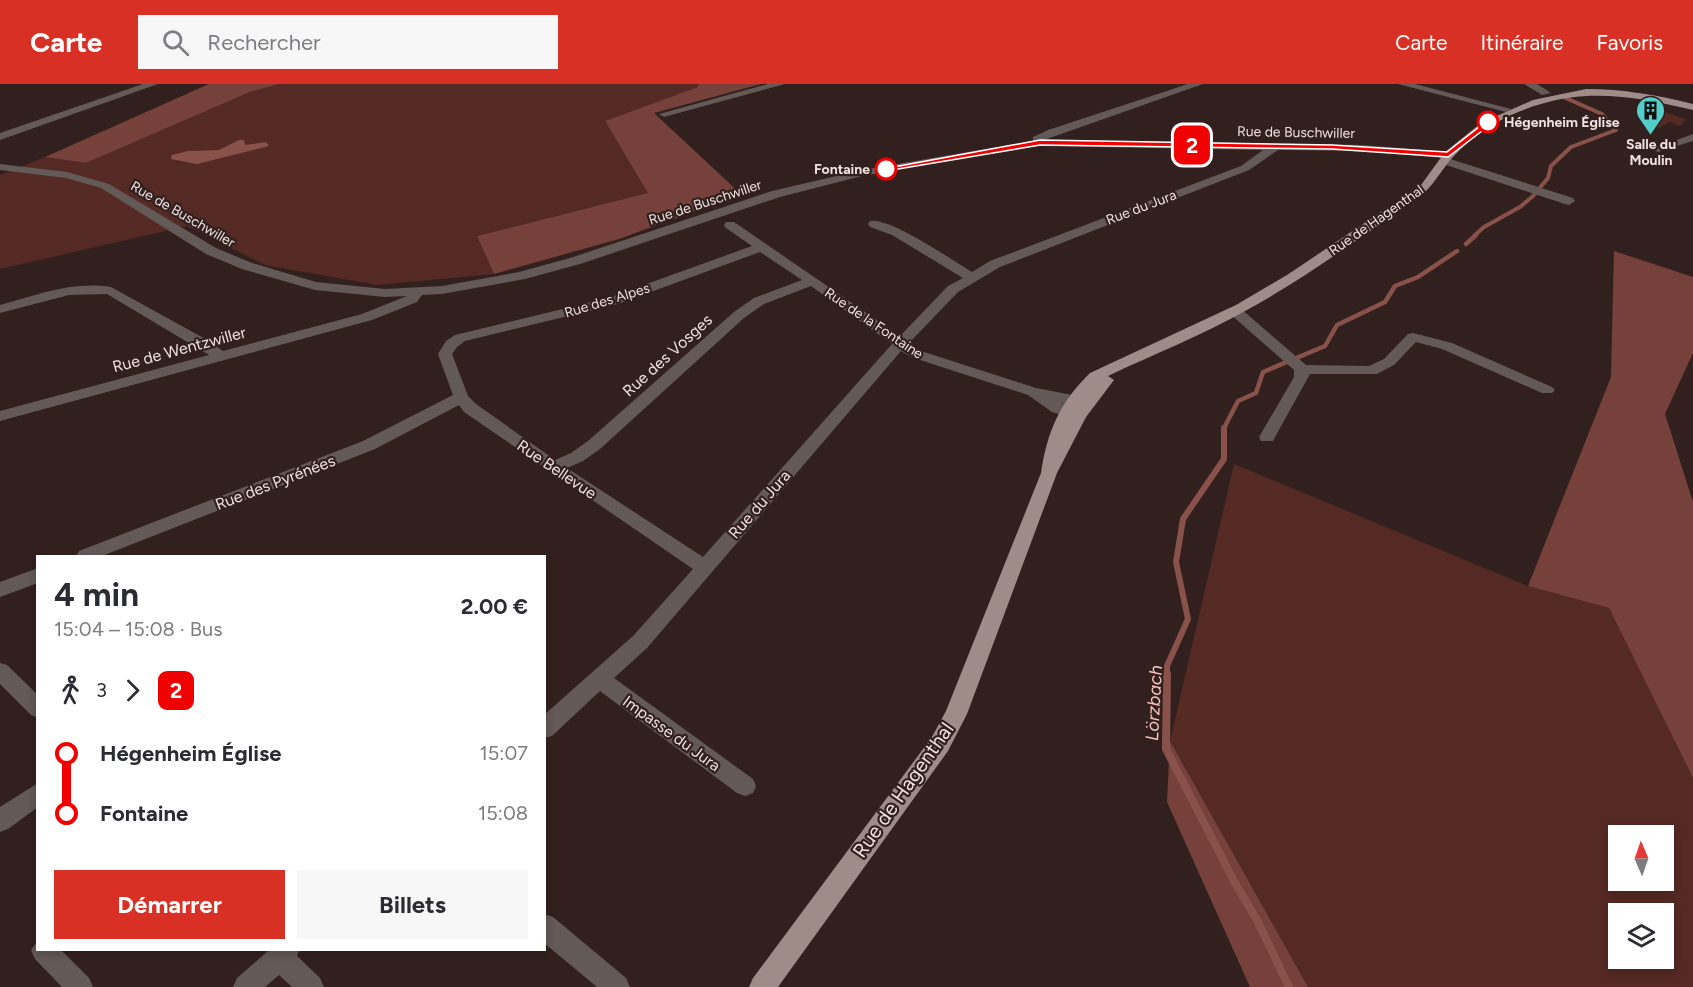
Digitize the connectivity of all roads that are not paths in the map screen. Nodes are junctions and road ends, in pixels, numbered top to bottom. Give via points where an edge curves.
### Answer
1 (153, 84) edge
2 (780, 84) edge
3 (1403, 84) edge
4 (1529, 84) edge
5 (1194, 85) edge
6 (1546, 93) junction
7 (1693, 107) edge
8 (1506, 109) junction
9 (664, 114) dead end
10 (0, 137) edge
11 (1693, 137) edge
12 (1040, 142) junction
13 (1275, 146) junction
14 (1658, 149) dead end
15 (1446, 158) junction
16 (0, 167) edge
17 (1569, 201) dead end
18 (705, 218) joint
19 (728, 218) junction
20 (874, 224) dead end
21 (761, 247) junction
22 (971, 277) junction
23 (812, 281) junction
24 (417, 292) junction
25 (393, 293) junction
26 (0, 309) edge
27 (1235, 311) junction
28 (367, 317) junction
29 (901, 343) junction
30 (451, 344) joint
31 (220, 356) junction
32 (1302, 369) junction
33 (1547, 389) dead end
34 (461, 397) junction
35 (1076, 407) junction
36 (0, 416) edge
37 (1267, 437) dead end
38 (554, 467) junction
39 (88, 555) edge
40 (704, 567) junction
41 (36, 576) edge
42 (0, 590) edge
43 (0, 670) edge
44 (600, 680) junction
45 (36, 707) edge
46 (546, 727) edge
47 (745, 786) dead end
48 (36, 795) edge
49 (0, 820) edge
50 (546, 928) edge
51 (45, 951) edge
52 (283, 953) edge
53 (81, 987) edge
54 (246, 987) edge
55 (311, 987) edge
56 (617, 987) edge
57 (762, 987) edge

1 - 10 street
2 - 9 street
3 - 8 street
4 - 6 street
5 - 12 street via 1036,138
6 - 7 main road, Rue de Hagenthal via 1597,88
6 - 8 main road, Rue de Hagenthal
8 - 15 main road, Rue de Hagenthal
11 - 14 street
12 - 13 street, Rue de Buschwiller
12 - 19 street, Rue de Buschwiller via 862,173 776,194
13 - 15 street, Rue de Buschwiller via 1369,148
13 - 22 street, Rue du Jura via 1245,168 995,264
15 - 17 street, Rue de Buschwiller
15 - 27 main road, Rue de Hagenthal via 1431,181 1413,196 1292,278
16 - 25 street, Rue de Buschwiller via 68,175 105,186 211,251 247,266 315,286
18 - 19 street, Rue de la Fontaine
18 - 24 street, Rue de Buschwiller via 520,276
19 - 21 street, Rue de la Fontaine
20 - 22 street via 896,232
21 - 23 street, Rue de la Fontaine
21 - 30 street, Rue des Alpes via 613,301 460,338
22 - 29 street, Rue du Jura via 953,289
23 - 29 street, Rue de la Fontaine
23 - 38 street, Rue des Vosges via 748,308 594,445
24 - 25 street, Rue de Buschwiller
24 - 28 street, Rue de Wentzwiller via 412,298
25 - 28 street, Rue de Wentzwiller
26 - 31 street via 100,288
27 - 32 street
27 - 35 main road, Rue de Hagenthal via 1121,364
28 - 31 street, Rue de Wentzwiller
29 - 35 street, Rue de la Fontaine via 934,362
29 - 40 street, Rue du Jura
30 - 34 street, Rue Bellevue via 445,355
31 - 36 street, Rue de Wentzwiller
32 - 33 street via 1372,371 1389,362 1413,337 1447,346
32 - 37 street via 1302,377
34 - 38 street, Rue Bellevue via 482,418
34 - 39 street, Rue des Pyrénées via 361,448
35 - 57 main road, Rue de Hagenthal via 956,714 940,744
38 - 40 street, Rue Bellevue
40 - 44 street, Rue du Jura via 640,642
41 - 42 street
43 - 45 street
44 - 46 street, Rue du Jura
44 - 47 street, Impasse du Jura
48 - 49 street
50 - 56 street
51 - 53 street
52 - 54 street
52 - 55 street

